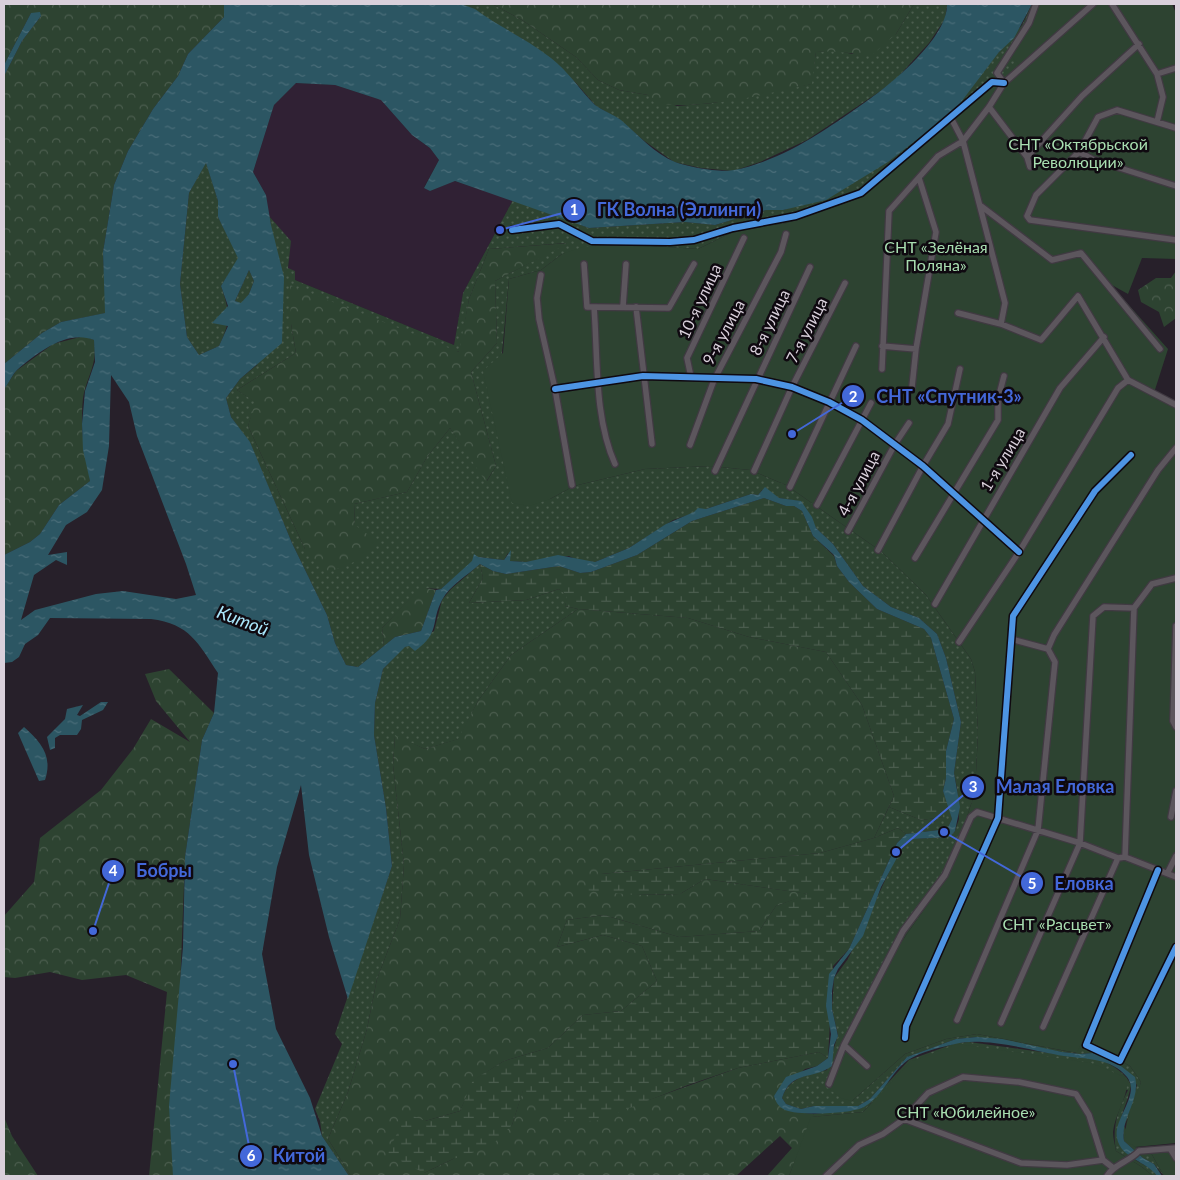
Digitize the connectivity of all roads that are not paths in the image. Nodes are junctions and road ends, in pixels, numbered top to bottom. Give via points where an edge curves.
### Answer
1 (1036, 4) edge
2 (1093, 4) edge
3 (1112, 4) edge
4 (1139, 44) junction
5 (1176, 68) edge
6 (1157, 74) junction
7 (1004, 83) junction
8 (989, 107) junction
9 (951, 118) junction
10 (1157, 122) junction
11 (1176, 128) edge
12 (963, 141) junction
13 (1079, 152) junction
14 (1027, 158) junction
15 (1030, 167) dead end
16 (919, 178) junction
17 (1176, 186) edge
18 (980, 206) junction
19 (512, 230) dead end
20 (786, 234) dead end
21 (744, 238) dead end
22 (1176, 240) edge
23 (584, 264) dead end
24 (626, 264) dead end
25 (694, 264) dead end
26 (810, 266) dead end
27 (541, 275) dead end
28 (844, 283) dead end
29 (623, 306) junction
30 (594, 307) junction
31 (636, 307) junction
32 (958, 313) dead end
33 (1001, 324) junction
34 (1104, 337) junction
35 (856, 346) dead end
36 (882, 346) junction
37 (916, 349) junction
38 (1160, 349) dead end
39 (882, 369) dead end
40 (960, 369) dead end
41 (643, 376) junction
42 (1004, 376) dead end
43 (691, 377) junction
44 (756, 379) junction
45 (714, 380) junction
46 (1128, 380) junction
47 (599, 384) junction
48 (792, 387) junction
49 (912, 387) dead end
50 (555, 390) junction
51 (829, 402) junction
52 (871, 403) dead end
53 (1176, 405) edge
54 (862, 420) junction
55 (909, 423) dead end
56 (652, 444) dead end
57 (895, 444) junction
58 (690, 445) dead end
59 (1176, 448) edge
60 (1131, 455) dead end
61 (615, 464) dead end
62 (923, 466) junction
63 (715, 471) dead end
64 (754, 471) dead end
65 (572, 485) dead end
66 (790, 487) dead end
67 (954, 494) junction
68 (817, 505) dead end
69 (983, 518) junction
70 (848, 531) dead end
71 (878, 550) dead end
72 (1019, 552) junction
73 (915, 558) dead end
74 (1176, 578) edge
75 (936, 604) dead end
76 (1134, 608) junction
77 (1176, 626) edge
78 (1011, 639) junction
79 (959, 642) dead end
80 (1048, 649) junction
81 (1176, 727) edge
82 (1176, 791) edge
83 (1171, 817) dead end
84 (998, 818) junction
85 (1038, 830) junction
86 (1080, 843) junction
87 (1176, 856) edge
88 (1125, 857) junction
89 (1118, 858) junction
90 (1158, 870) junction
91 (1168, 872) junction
92 (1176, 877) edge
93 (1176, 947) edge
94 (958, 1020) dead end
95 (1001, 1023) dead end
96 (1043, 1027) dead end
97 (905, 1038) dead end
98 (844, 1045) junction
99 (867, 1066) dead end
100 (829, 1084) dead end
101 (904, 1120) junction
102 (1174, 1149) edge
103 (1176, 1158) edge
104 (1103, 1160) junction
105 (1112, 1168) junction
106 (826, 1176) edge
107 (1107, 1176) edge

1 - 7 street via 1030,23 997,73
2 - 7 street
3 - 4 street
4 - 6 street
4 - 14 street via 1082,96
5 - 6 street
6 - 10 street via 1163,97
7 - 8 street
7 - 9 street via 992,82
8 - 12 street
8 - 14 street
9 - 12 street
9 - 19 street via 861,193 796,216 734,228 694,240 670,242 592,241 559,224
10 - 11 street
10 - 13 street via 1117,110 1107,112 1098,117
12 - 16 street via 938,156
12 - 18 street
13 - 17 street
13 - 22 street via 1036,196 1027,216 1030,220
14 - 15 street
16 - 36 street via 889,211
16 - 37 street via 936,232
18 - 33 street via 1005,303
18 - 38 street via 1052,260 1081,253
20 - 45 street, 9-я улица via 781,252
21 - 43 street, 10-я улица via 687,358
23 - 30 street via 587,308
24 - 29 street
25 - 31 street via 669,308
26 - 44 street, 8-я улица
27 - 50 street via 537,298 539,319
28 - 48 street, 7-я улица
29 - 30 street
29 - 31 street
30 - 47 street
31 - 41 street
32 - 33 street
33 - 34 street via 1041,340 1078,296
34 - 46 street
34 - 69 street, 1-я улица via 1060,388
35 - 51 street
36 - 37 street
36 - 39 street
37 - 49 street
40 - 62 street via 948,424
41 - 43 street
41 - 47 street
41 - 56 street
42 - 67 street via 998,399 998,420
43 - 45 street
44 - 45 street
44 - 48 street
44 - 63 street, 8-я улица
45 - 58 street, 9-я улица
46 - 53 street
46 - 72 street via 1118,388
47 - 50 street
47 - 61 street via 606,444
48 - 51 street
48 - 64 street, 7-я улица
50 - 65 street
51 - 54 street
51 - 66 street
52 - 54 street
54 - 57 street
54 - 68 street
55 - 57 street, 4-я улица
57 - 62 street
57 - 70 street, 4-я улица
59 - 80 street via 1158,470
60 - 78 street via 1095,491 1013,616
62 - 67 street
62 - 71 street
67 - 69 street
67 - 73 street
69 - 72 street
69 - 75 street, 1-я улица
72 - 79 street
74 - 76 street via 1152,584
76 - 86 street via 1104,607 1093,616
76 - 88 street
77 - 81 street
78 - 80 street
78 - 84 street
80 - 85 street via 1054,662
82 - 83 street
84 - 85 street
84 - 97 street via 906,1026
84 - 98 street via 977,812 971,817 945,875 903,931
85 - 86 street
85 - 94 street
86 - 89 street
86 - 95 street
87 - 91 street
88 - 89 street
88 - 90 street
89 - 96 street
90 - 91 street
90 - 93 street via 1086,1045 1120,1061
91 - 92 street
98 - 99 street
98 - 100 street
101 - 104 street via 1021,1163 1067,1165
101 - 104 street via 928,1093 963,1077 1019,1082 1076,1094 1089,1115
101 - 106 street via 859,1145
102 - 103 street
102 - 105 street via 1139,1151 1130,1161
104 - 105 street
105 - 107 street

